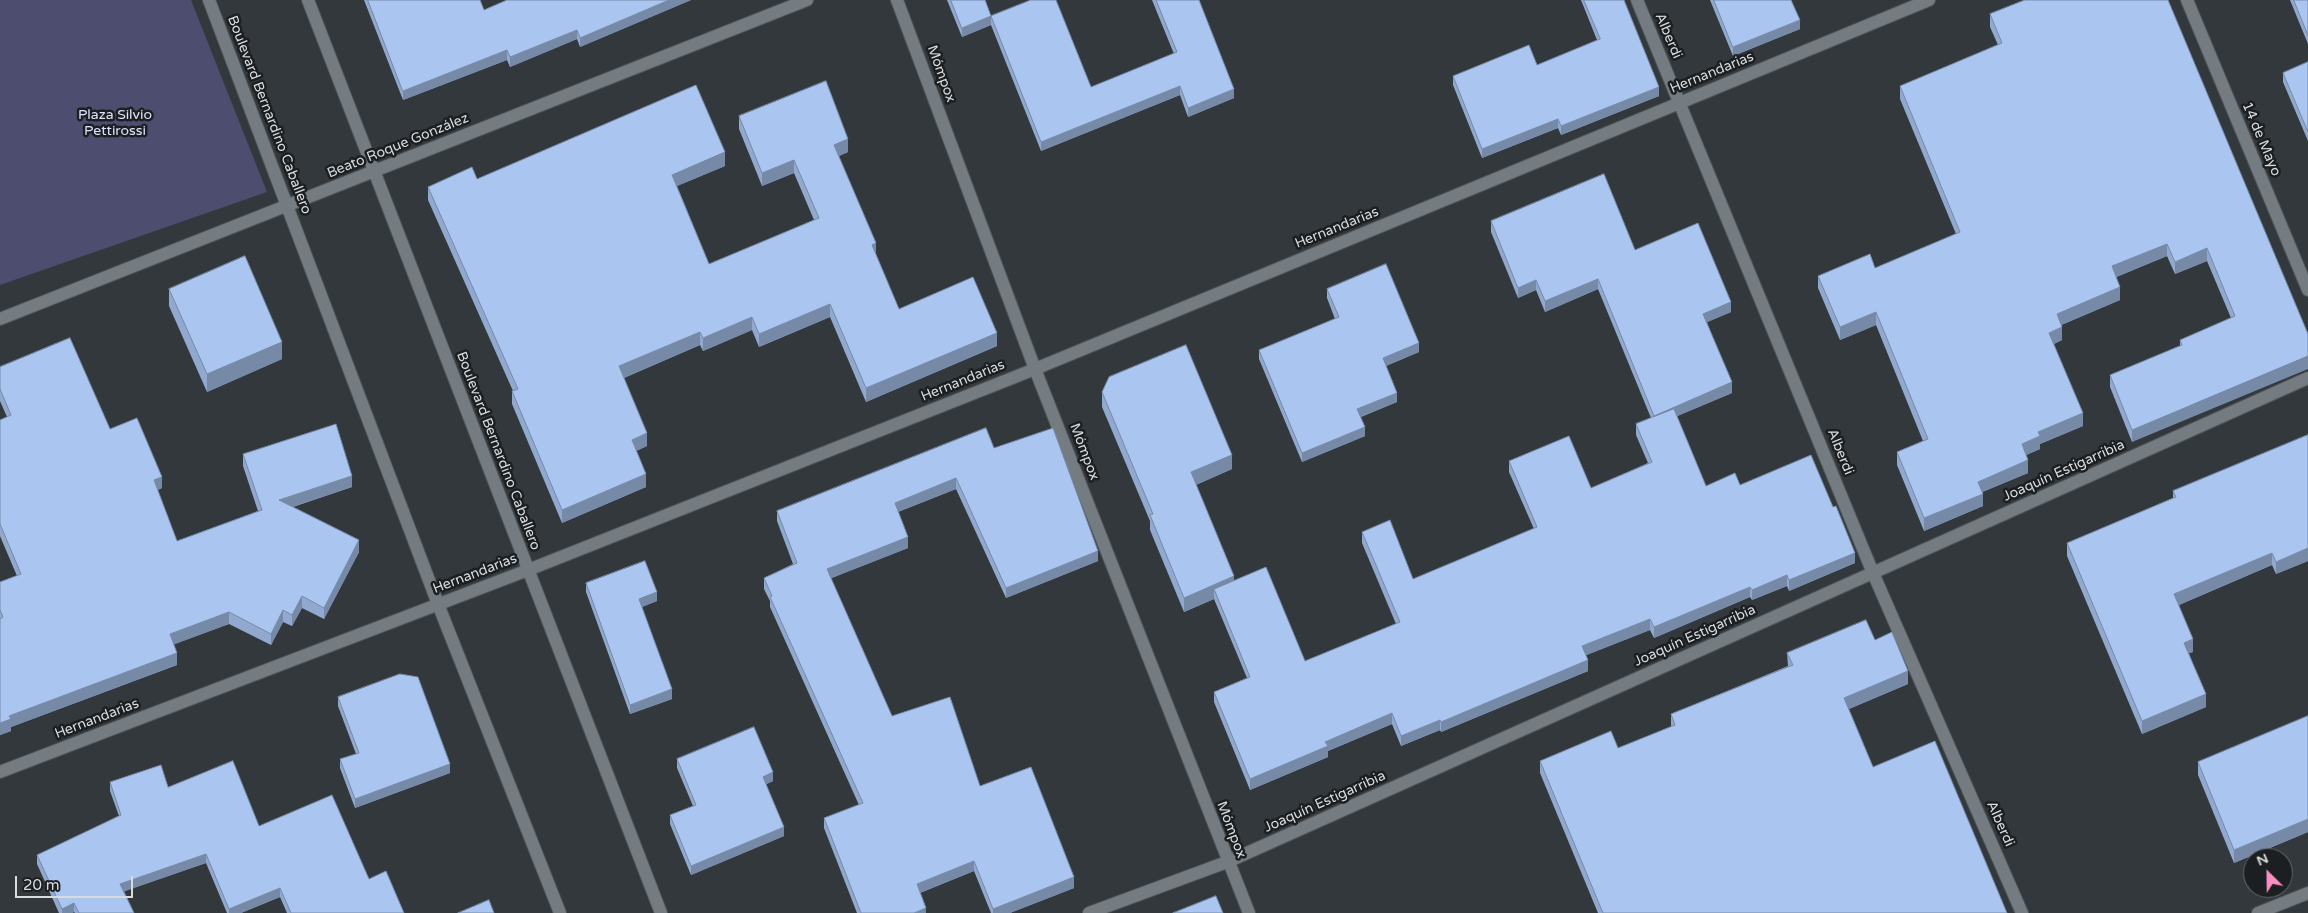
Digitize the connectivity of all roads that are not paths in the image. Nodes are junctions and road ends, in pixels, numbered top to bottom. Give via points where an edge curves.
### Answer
1 (209, 0) edge
2 (308, 0) edge
3 (807, 0) edge
4 (897, 0) edge
5 (1637, 0) edge
6 (1929, 0) edge
7 (2187, 0) edge
8 (1680, 102) junction
9 (374, 172) junction
10 (287, 206) junction
11 (2308, 290) edge
12 (0, 319) edge
13 (1035, 368) junction
14 (2308, 378) edge
15 (528, 570) junction
16 (1873, 573) junction
17 (438, 604) junction
18 (0, 772) edge
19 (1227, 862) junction
20 (2308, 893) edge
21 (560, 913) edge
22 (660, 913) edge
23 (1090, 913) edge
24 (1248, 913) edge
25 (2022, 913) edge
26 (2258, 913) edge

1 - 10 street, Boulevard Bernardino Caballero
2 - 9 street, Boulevard Bernardino Caballero
3 - 9 street, Beato Roque González
4 - 13 street, Mómpox
5 - 8 street, Alberdi
6 - 8 street, Hernandarias
7 - 11 street, 14 de Mayo
8 - 13 street, Hernandarias
8 - 16 street, Alberdi
9 - 10 street, Beato Roque González
9 - 15 street, Boulevard Bernardino Caballero
10 - 12 street, Beato Roque González
10 - 17 street, Boulevard Bernardino Caballero
13 - 15 street, Hernandarias
13 - 19 street, Mómpox
14 - 16 street, Joaquín Estigarribia
15 - 17 street, Hernandarias
15 - 22 street, Boulevard Bernardino Caballero
16 - 19 street, Joaquín Estigarribia
16 - 25 street, Alberdi
17 - 18 street, Hernandarias
17 - 21 street, Boulevard Bernardino Caballero
19 - 23 street, Joaquín Estigarribia
19 - 24 street, Mómpox
20 - 26 street

